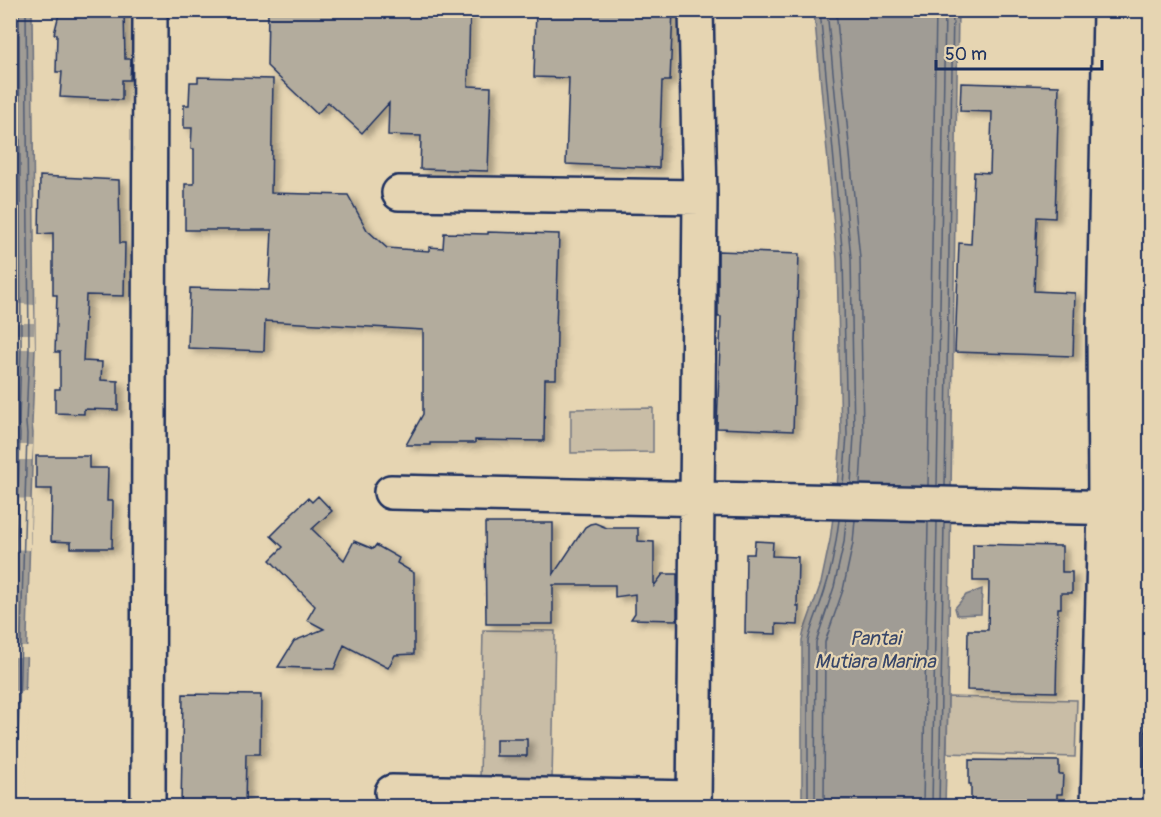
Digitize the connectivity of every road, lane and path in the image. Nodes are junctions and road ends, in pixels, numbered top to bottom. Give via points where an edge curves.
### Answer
1 (150, 10) edge
2 (696, 10) edge
3 (1110, 10) edge
4 (1136, 10) edge
5 (1143, 123) edge
6 (399, 193) dead end
7 (700, 197) junction
8 (1142, 212) edge
9 (1142, 406) edge
10 (391, 492) dead end
11 (697, 499) junction
12 (1119, 508) junction
13 (392, 792) dead end
14 (694, 802) edge
15 (148, 807) edge
16 (1098, 807) edge
17 (1126, 807) edge

1 - 15 street
2 - 7 street
3 - 12 street via 1104,330
4 - 5 street
5 - 8 street
6 - 7 street
7 - 11 street
8 - 9 street
9 - 12 street
10 - 11 street
11 - 12 street
11 - 14 street
12 - 16 street
12 - 17 street
13 - 14 street

